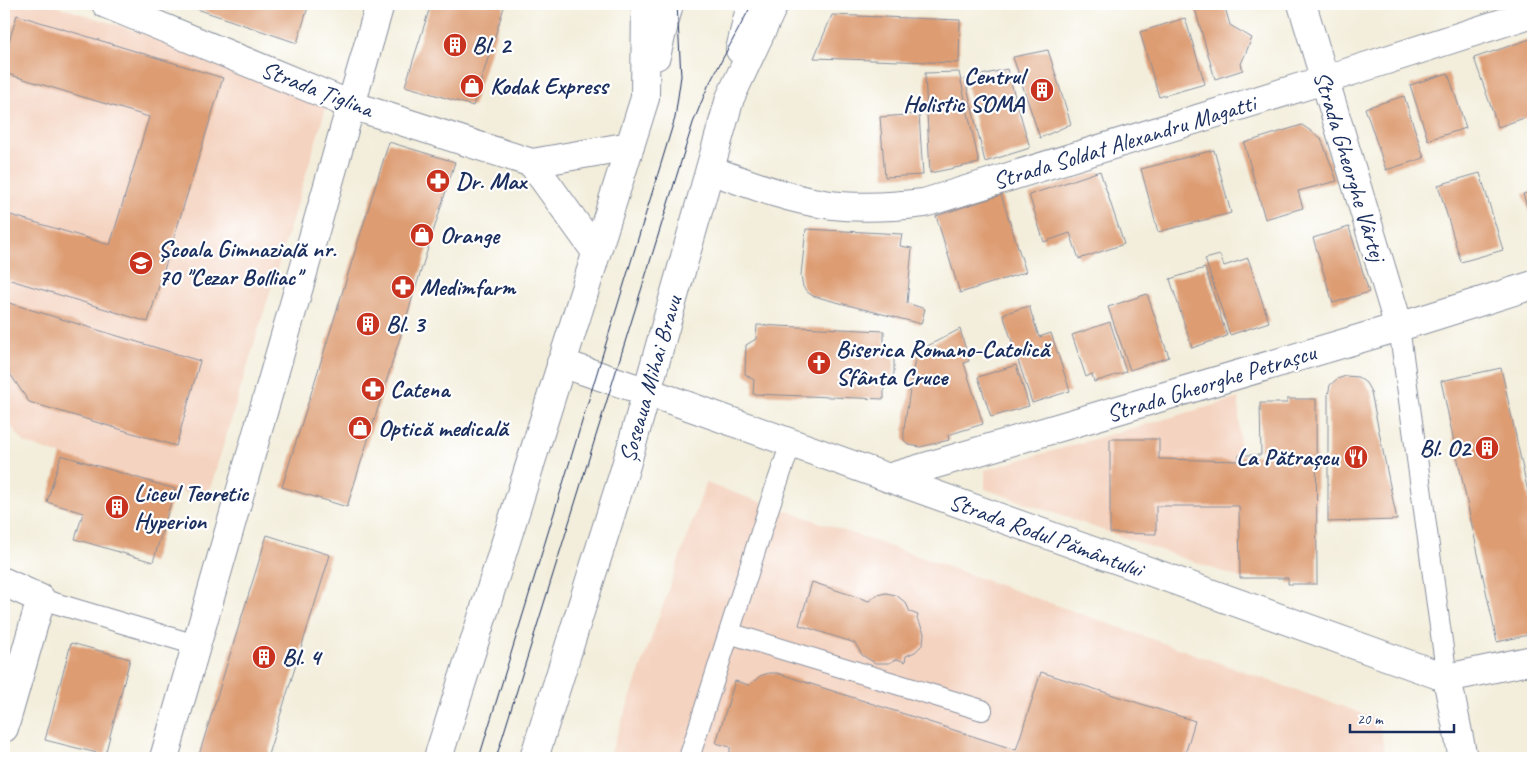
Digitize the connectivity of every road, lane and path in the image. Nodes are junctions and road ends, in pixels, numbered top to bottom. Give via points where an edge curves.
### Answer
1 (106, 4) edge
2 (380, 4) edge
3 (646, 4) edge
4 (669, 4) edge
5 (751, 4) edge
6 (774, 4) edge
7 (1302, 4) edge
8 (1533, 13) edge
9 (1324, 80) junction
10 (645, 98) junction
11 (730, 98) junction
12 (351, 105) junction
13 (630, 146) junction
14 (532, 163) junction
15 (710, 170) junction
16 (596, 252) junction
17 (1533, 285) edge
18 (1399, 327) junction
19 (562, 363) junction
20 (647, 391) junction
21 (791, 443) junction
22 (888, 478) junction
23 (4, 582) edge
24 (41, 599) junction
25 (729, 633) junction
26 (196, 646) junction
27 (1533, 660) edge
28 (1447, 678) junction
29 (982, 710) dead end
30 (4, 728) edge
31 (164, 758) edge
32 (438, 758) edge
33 (534, 758) edge
34 (689, 758) edge
35 (1463, 758) edge

1 - 12 street, Strada Țiglina
2 - 12 street
3 - 10 street
4 - 10 street
5 - 11 street
6 - 11 street, Șoseaua Mihai Bravu
7 - 9 street, Strada Gheorghe Vârtej
8 - 9 street, Strada Soldat Alexandru Magatti
9 - 15 street, Strada Soldat Alexandru Magatti via 924,203 889,208 823,204
9 - 18 street, Strada Gheorghe Vârtej
10 - 13 street
11 - 15 street, Șoseaua Mihai Bravu
12 - 14 street, Strada Țiglina
12 - 26 street
13 - 14 street
13 - 16 street
14 - 16 street
15 - 20 street, Șoseaua Mihai Bravu
16 - 19 street
17 - 18 street, Strada Gheorghe Petrașcu
18 - 22 street, Strada Gheorghe Petrașcu
18 - 28 lane
19 - 20 street, Strada Rodul Pământului
19 - 32 street
20 - 21 street, Strada Rodul Pământului
20 - 33 street, Șoseaua Mihai Bravu
21 - 22 street, Strada Rodul Pământului
21 - 25 lane
22 - 28 street, Strada Rodul Pământului
23 - 24 street
24 - 26 lane
24 - 30 street
25 - 29 lane
25 - 34 lane
26 - 31 street
27 - 28 street
28 - 35 street

